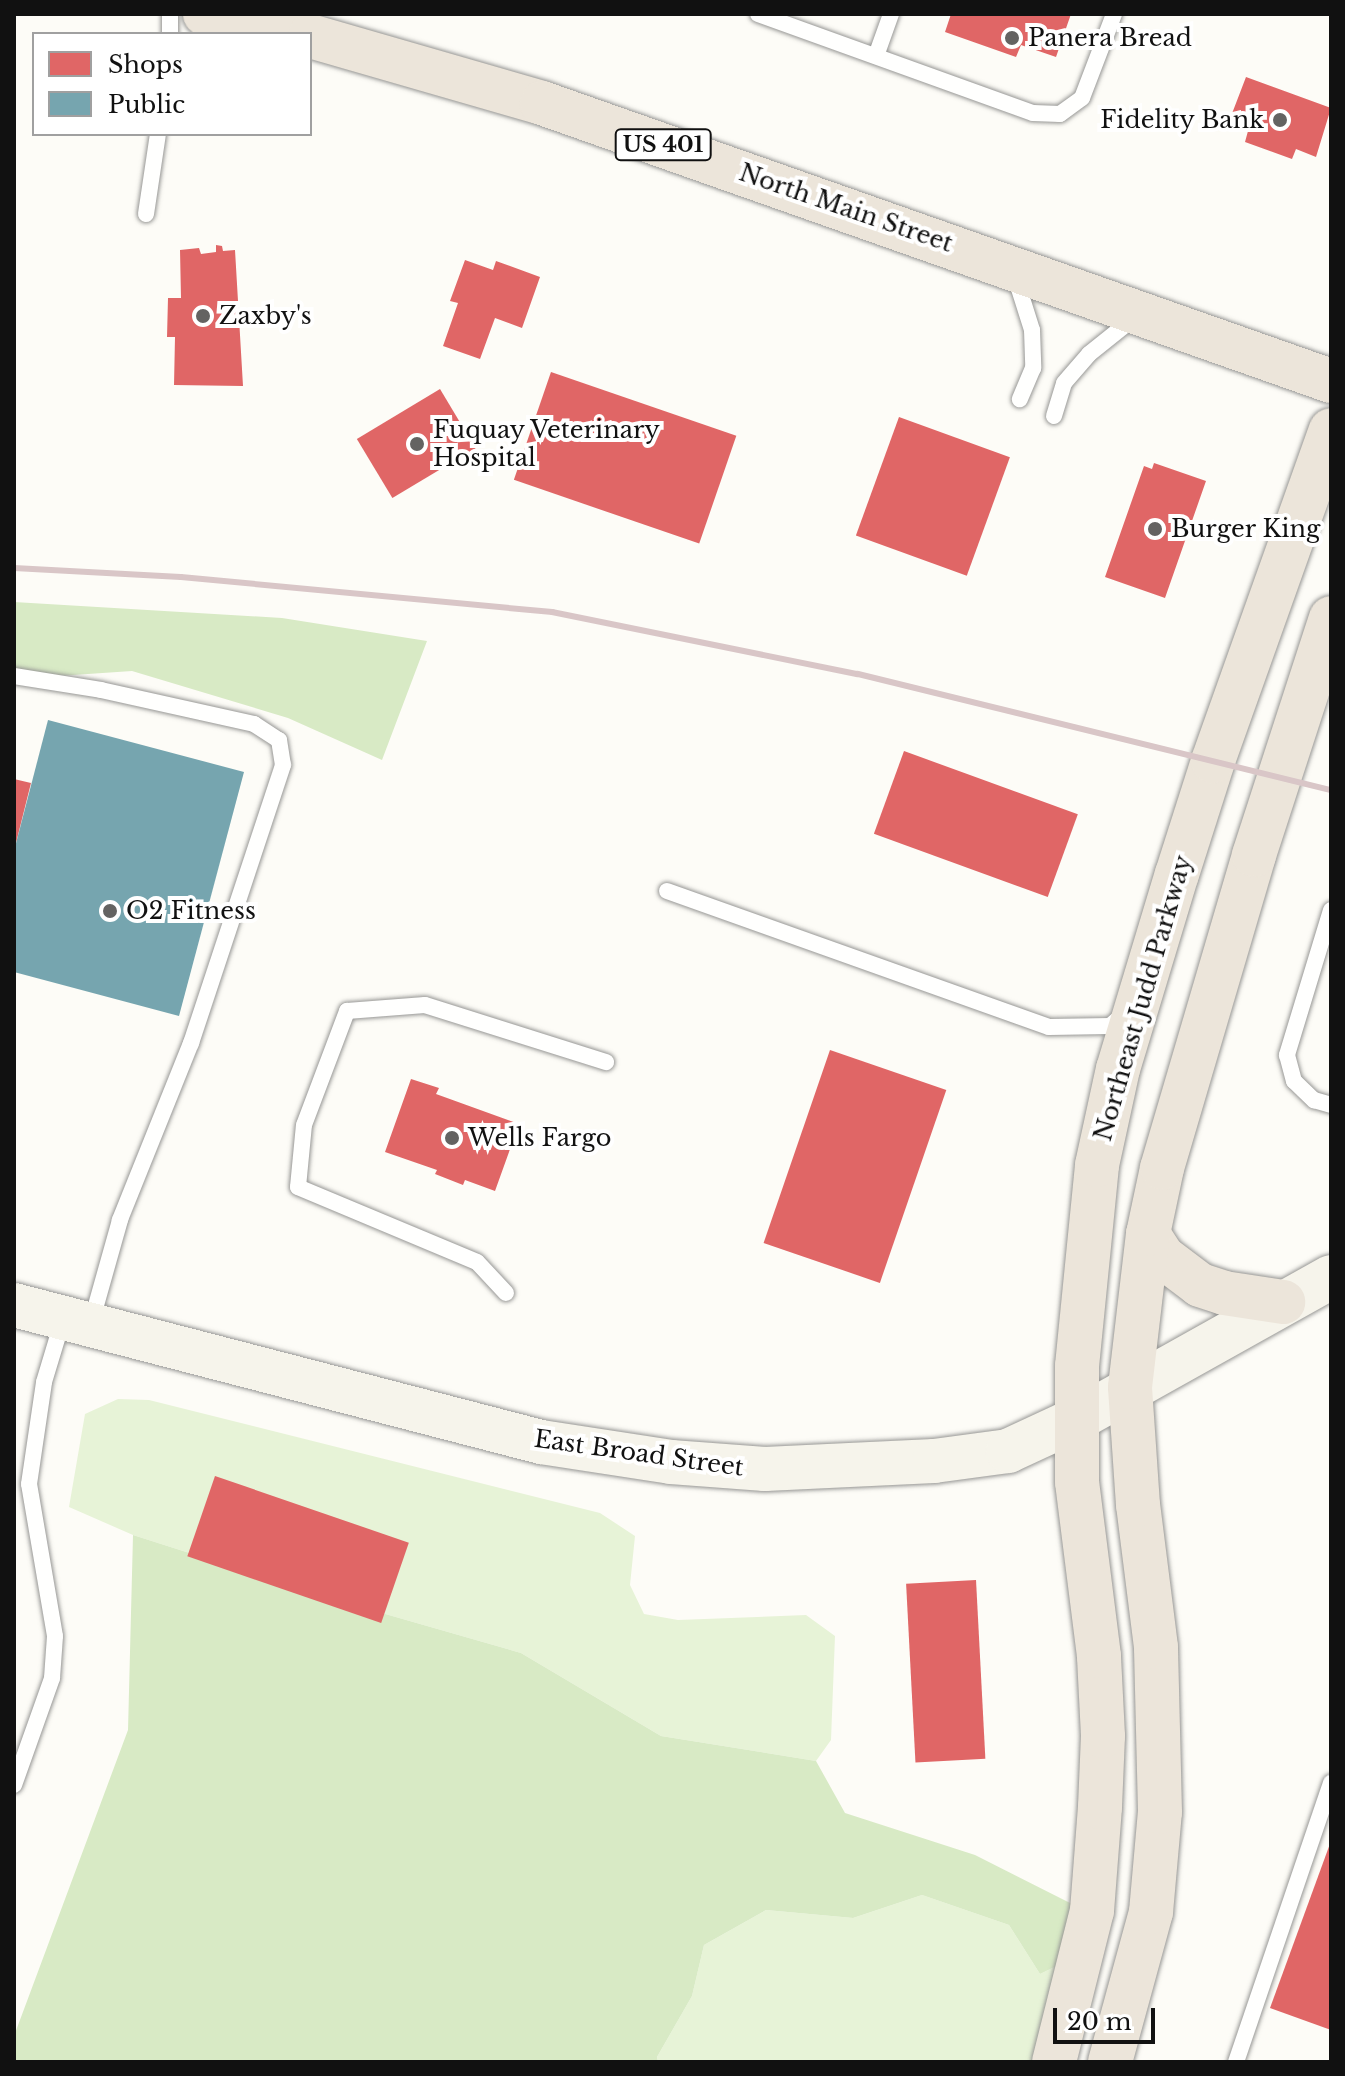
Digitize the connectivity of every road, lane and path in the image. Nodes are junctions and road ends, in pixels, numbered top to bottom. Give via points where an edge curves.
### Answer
1 (205, 14) edge
2 (758, 14) edge
3 (891, 14) edge
4 (1114, 14) edge
5 (290, 32) edge
6 (312, 37) edge
7 (876, 56) junction
8 (158, 136) edge
9 (146, 214) dead end
10 (1012, 266) junction
11 (1141, 312) junction
12 (1331, 381) edge
13 (1020, 399) dead end
14 (1054, 416) dead end
15 (1331, 430) edge
16 (1331, 618) edge
17 (14, 676) edge
18 (667, 891) dead end
19 (1331, 910) edge
20 (1137, 1003) junction
21 (606, 1062) dead end
22 (1331, 1105) edge
23 (1148, 1234) junction
24 (1331, 1277) edge
25 (506, 1293) dead end
26 (1283, 1302) junction
27 (14, 1305) edge
28 (77, 1321) junction
29 (1130, 1387) junction
30 (1077, 1419) junction
31 (22, 1485) edge
32 (1331, 1783) edge
33 (14, 1785) edge
34 (1054, 2062) edge
35 (1110, 2062) edge
36 (1236, 2062) edge

1 - 5 highway
2 - 7 lane
3 - 7 lane
4 - 7 lane via 1082,98 1060,114 1033,113
6 - 10 highway, North Main Street / US 401 via 542,103
8 - 9 lane
10 - 11 highway, North Main Street / US 401
10 - 13 lane via 1032,330 1033,368
11 - 12 highway, North Main Street / US 401
11 - 14 lane via 1089,354 1064,383
15 - 20 highway, Northeast Judd Parkway via 1213,761
16 - 23 highway via 1254,855 1162,1168
17 - 28 lane via 254,724 279,740 283,765 191,1043
18 - 20 lane via 1049,1027 1110,1026
19 - 22 lane via 1287,1055 1294,1081 1314,1100
20 - 30 highway, Northeast Judd Parkway via 1097,1165 1080,1316
21 - 25 lane via 425,1005 347,1011 304,1125 298,1187 477,1262
23 - 26 highway via 1163,1257 1200,1285
23 - 29 highway
24 - 26 main road, East Broad Street
26 - 29 main road, East Broad Street
27 - 28 main road, East Broad Street
28 - 30 main road, East Broad Street via 541,1442 671,1462 765,1469 934,1461 1008,1451
28 - 31 lane via 44,1382
29 - 30 main road, East Broad Street
29 - 35 highway via 1156,1647 1161,1799 1151,1912
30 - 34 highway, Northeast Judd Parkway via 1078,1497 1099,1656 1103,1736 1092,1911
31 - 33 lane via 55,1636 52,1678
32 - 36 lane

